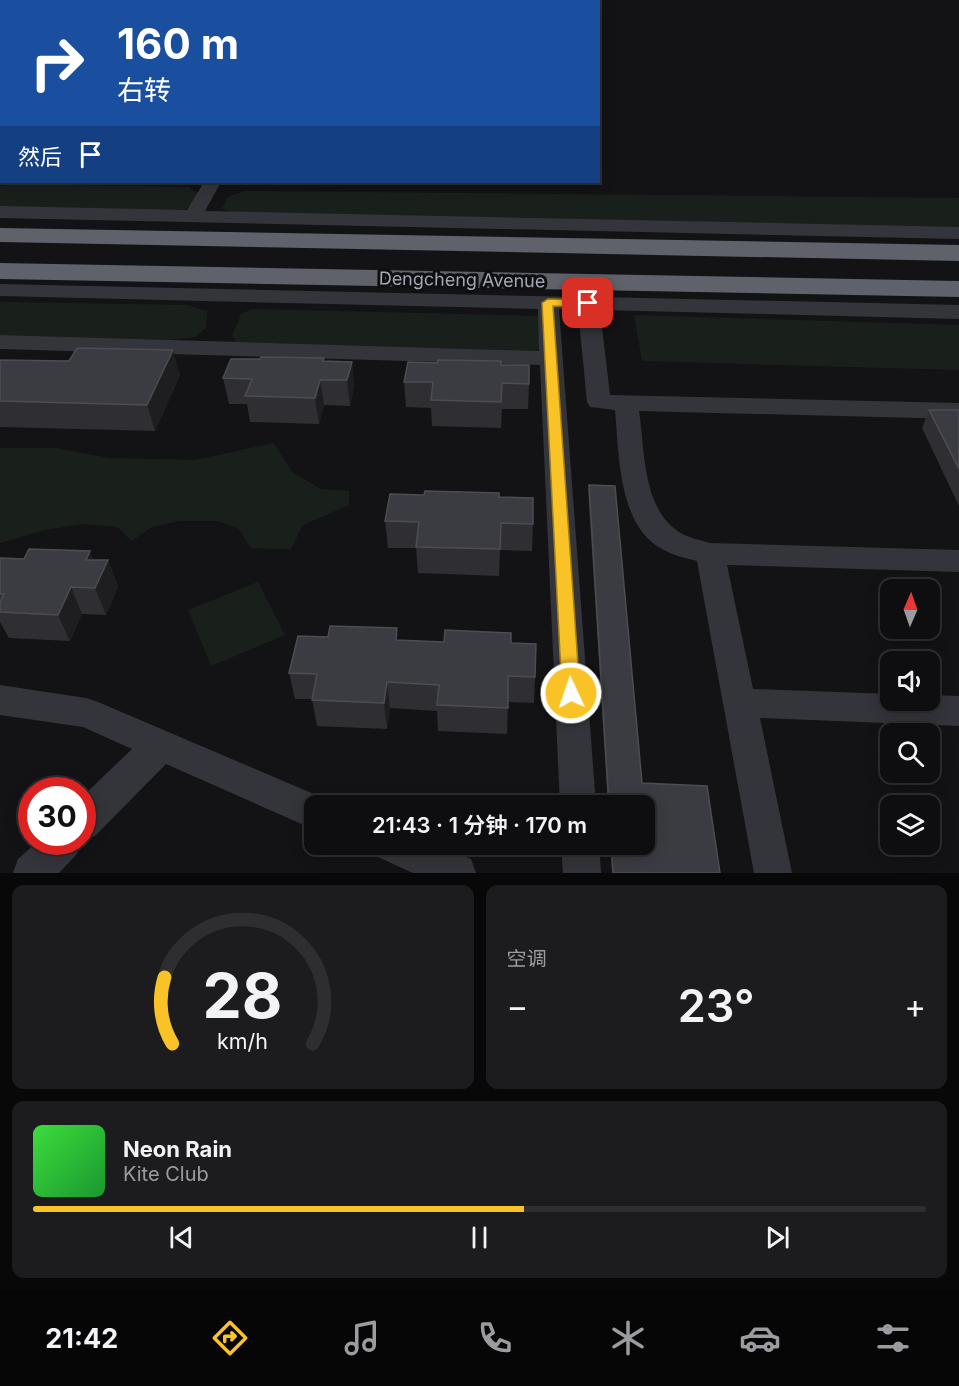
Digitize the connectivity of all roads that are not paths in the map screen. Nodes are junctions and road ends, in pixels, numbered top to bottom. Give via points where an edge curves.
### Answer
1 (211, 183) edge
2 (0, 212) edge
3 (193, 216) junction
4 (959, 233) edge
5 (0, 235) edge
6 (959, 253) edge
7 (0, 271) edge
8 (959, 289) edge
9 (0, 290) edge
10 (587, 293) junction
11 (548, 303) junction
12 (959, 312) edge
13 (0, 342) edge
14 (551, 358) junction
15 (626, 403) junction
16 (959, 411) edge
17 (710, 554) junction
18 (959, 561) edge
19 (0, 700) edge
20 (739, 703) junction
21 (959, 711) edge
22 (160, 745) junction
23 (577, 795) edge
24 (304, 807) edge
25 (96, 809) edge
26 (50, 855) edge
27 (581, 855) edge
28 (404, 857) edge
29 (32, 873) edge
30 (458, 873) edge
31 (582, 873) edge
32 (773, 873) edge

1 - 3 street
2 - 3 street
3 - 4 street
5 - 6 highway, Dengcheng Avenue
7 - 10 highway, Dengcheng Avenue
8 - 10 highway, Dengcheng Avenue
9 - 11 street
10 - 11 street
10 - 12 street
10 - 15 street via 599,402
11 - 14 street
13 - 14 street
14 - 23 street
15 - 16 street
15 - 17 street via 639,499 651,521 669,540
17 - 18 street
17 - 20 street
19 - 22 street via 86,713
20 - 21 street
20 - 32 street
22 - 24 street
22 - 25 street
26 - 29 street
27 - 31 street
28 - 30 street

